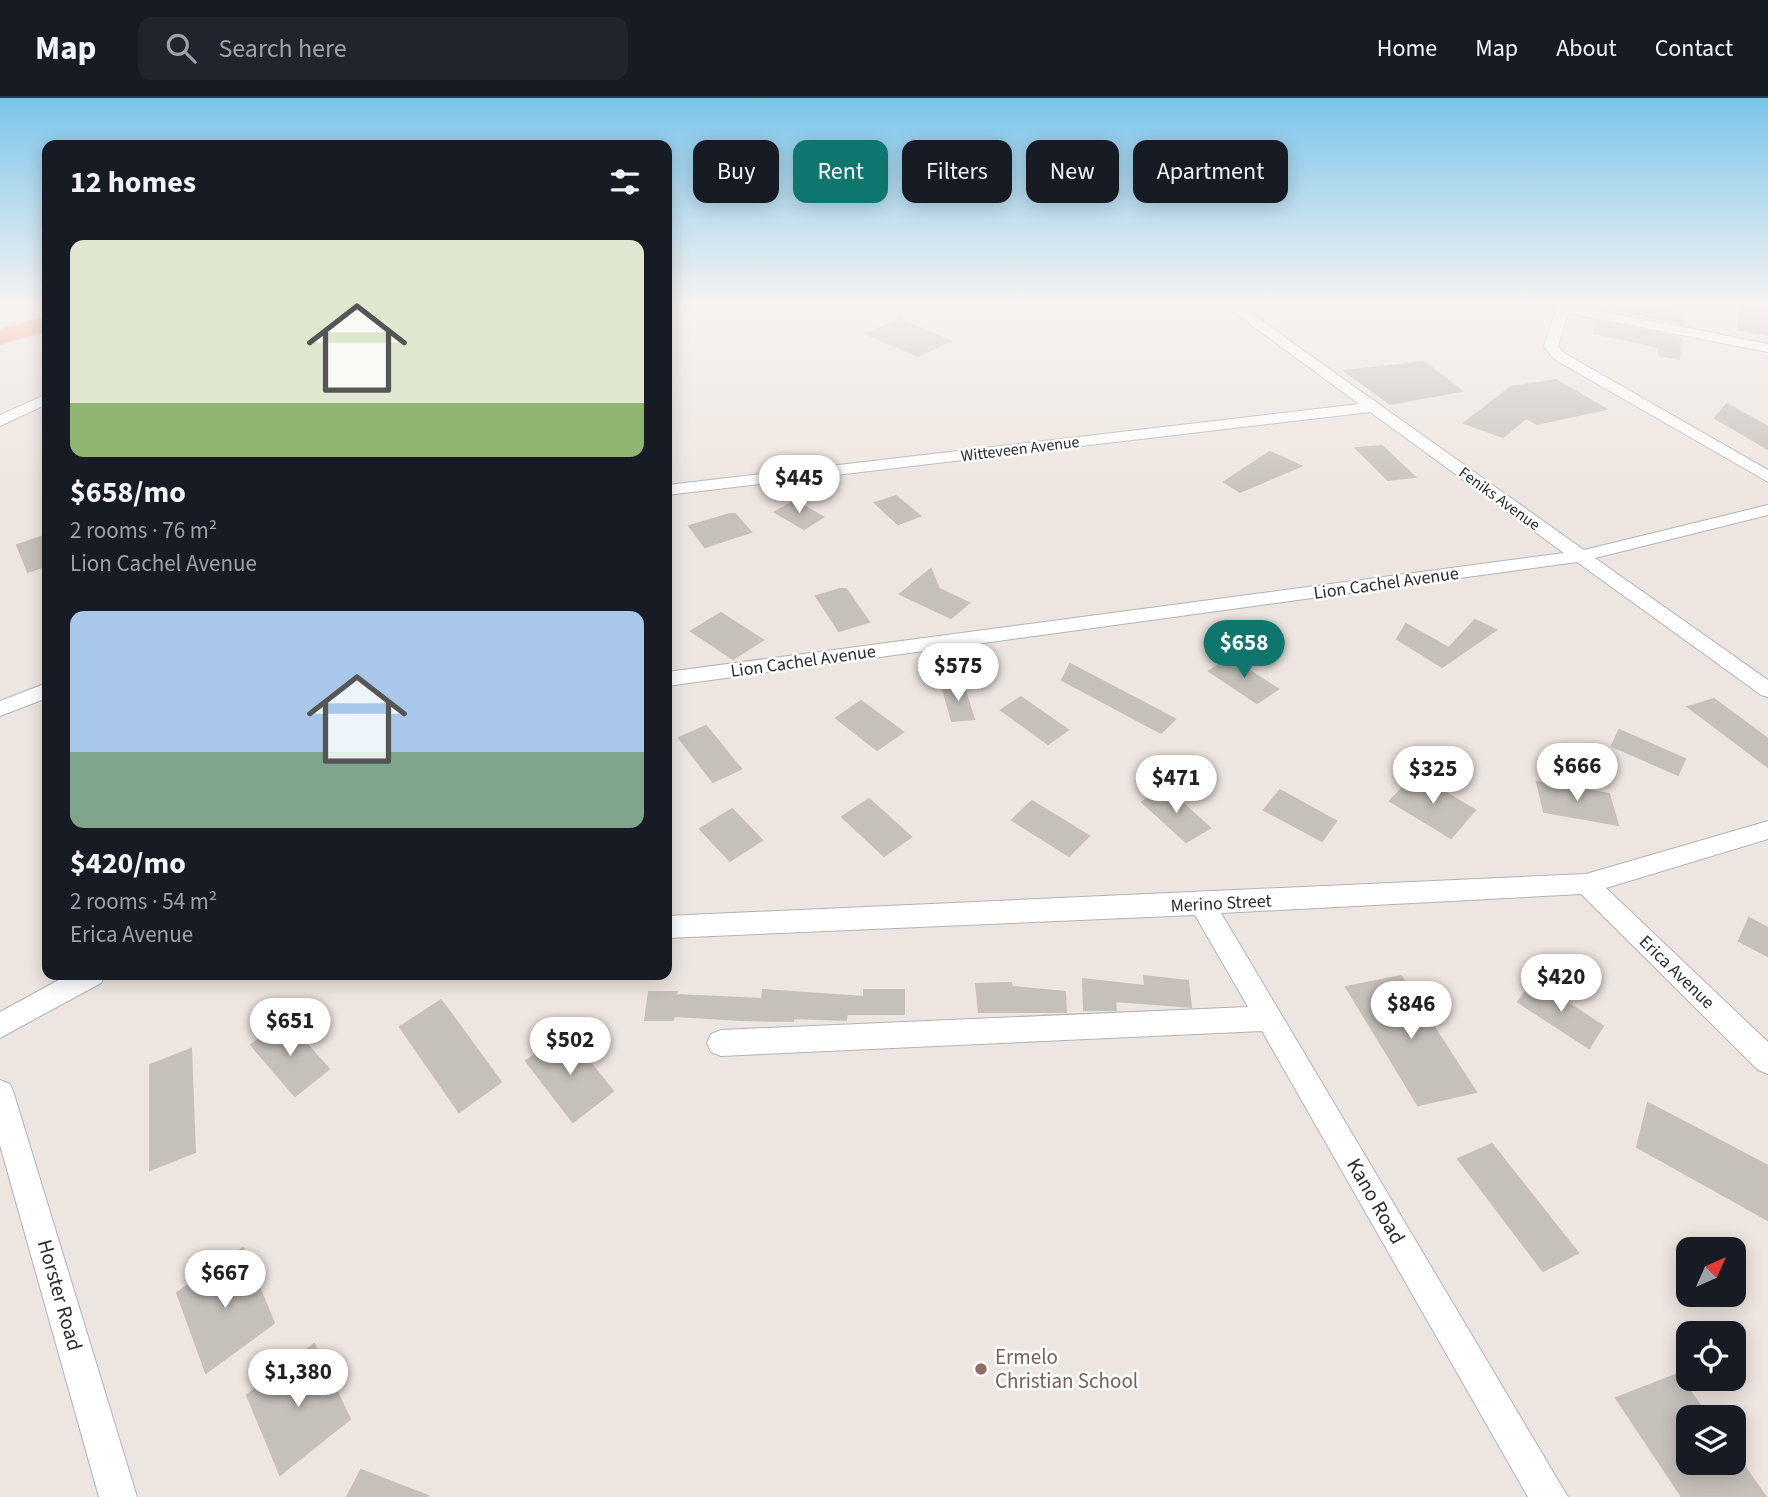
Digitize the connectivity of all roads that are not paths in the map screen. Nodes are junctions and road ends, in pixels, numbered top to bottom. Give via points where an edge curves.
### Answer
1 (1324, 371) edge
2 (1585, 371) edge
3 (42, 400) edge
4 (1374, 407) junction
5 (0, 421) edge
6 (1768, 477) edge
7 (672, 488) edge
8 (1768, 510) edge
9 (1580, 556) junction
10 (672, 678) edge
11 (1768, 690) edge
12 (42, 692) edge
13 (0, 709) edge
14 (1768, 830) edge
15 (1586, 884) junction
16 (1202, 904) junction
17 (672, 927) edge
18 (83, 980) edge
19 (1269, 1018) junction
20 (0, 1026) edge
21 (721, 1043) dead end
22 (1768, 1061) edge
23 (0, 1094) edge
24 (118, 1497) edge
25 (1549, 1497) edge

1 - 4 street, Feniks Avenue
2 - 6 street
3 - 5 street
4 - 7 street, Witteveen Avenue
4 - 9 street, Feniks Avenue
8 - 9 street, Lion Cachel Avenue
9 - 10 street, Lion Cachel Avenue
9 - 11 street, Feniks Avenue
12 - 13 street
14 - 15 street, Merino Street
15 - 16 street, Merino Street
15 - 22 street, Erica Avenue
16 - 17 street, Merino Street
16 - 19 street, Kano Road
18 - 20 street
19 - 21 street
19 - 25 street, Kano Road
23 - 24 street, Horster Road

